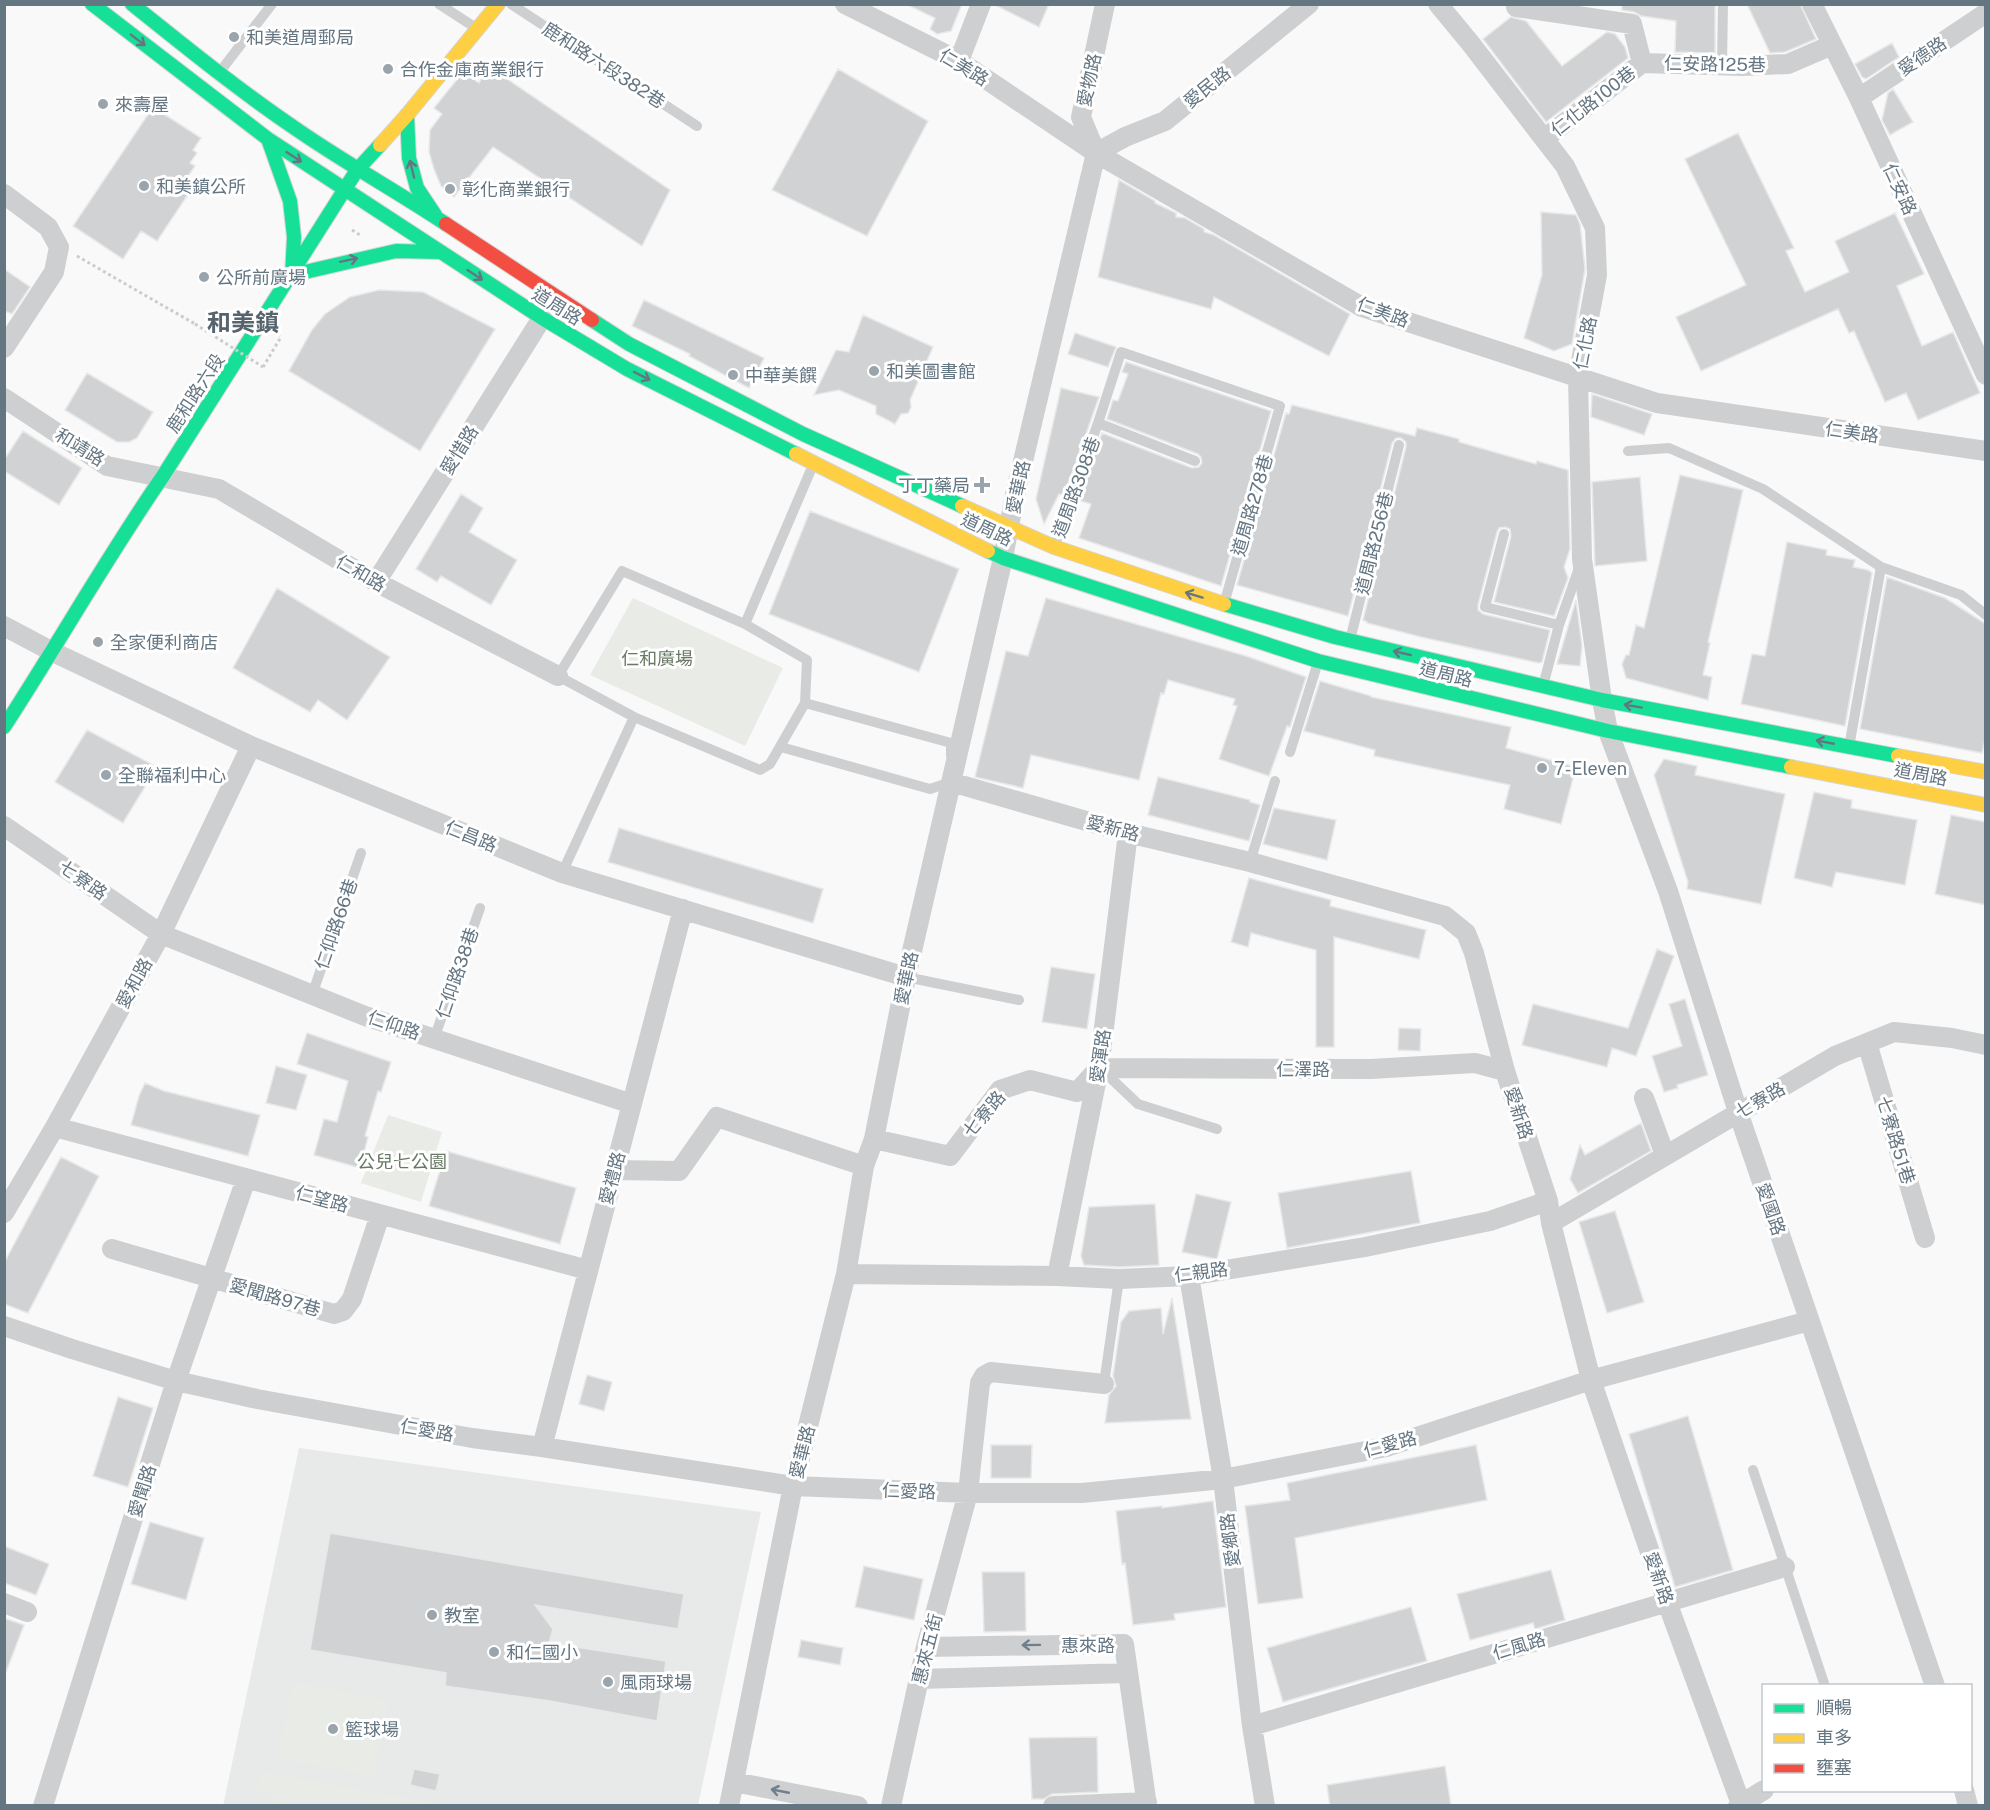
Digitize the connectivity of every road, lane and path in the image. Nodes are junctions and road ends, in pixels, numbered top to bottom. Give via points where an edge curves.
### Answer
1 (92, 4) edge
2 (132, 4) edge
3 (272, 4) edge
4 (439, 4) edge
5 (498, 4) edge
6 (511, 4) edge
7 (845, 4) edge
8 (981, 4) edge
9 (1105, 4) edge
10 (1309, 4) edge
11 (1438, 4) edge
12 (1723, 4) edge
13 (1812, 4) edge
14 (1516, 7) dead end
15 (1986, 13) edge
16 (477, 29) junction
17 (1832, 45) junction
18 (959, 61) junction
19 (1642, 63) junction
20 (1722, 65) junction
21 (218, 73) junction
22 (1858, 98) junction
23 (407, 115) junction
24 (697, 126) dead end
25 (268, 139) junction
26 (1544, 139) junction
27 (1096, 153) junction
28 (357, 170) junction
29 (344, 189) junction
30 (4, 194) edge
31 (436, 217) junction
32 (59, 247) junction
33 (440, 252) junction
34 (292, 274) junction
35 (542, 318) junction
36 (281, 337) dead end
37 (4, 348) edge
38 (1986, 375) edge
39 (1578, 377) junction
40 (4, 398) edge
41 (1098, 423) junction
42 (1399, 445) dead end
43 (1628, 451) dead end
44 (1986, 451) edge
45 (1195, 461) dead end
46 (813, 464) junction
47 (163, 476) junction
48 (1009, 528) junction
49 (1504, 534) dead end
50 (1054, 547) junction
51 (1003, 558) junction
52 (1582, 559) junction
53 (1881, 567) junction
54 (376, 582) junction
55 (1224, 604) junction
56 (1986, 615) edge
57 (745, 624) junction
58 (1559, 625) junction
59 (4, 626) edge
60 (1350, 641) junction
61 (53, 652) junction
62 (1318, 661) junction
63 (558, 676) junction
64 (1543, 686) junction
65 (1602, 700) junction
66 (805, 703) junction
67 (634, 717) junction
68 (5, 726) edge
69 (1608, 731) junction
70 (251, 746) junction
71 (782, 747) junction
72 (1849, 747) junction
73 (1290, 752) dead end
74 (1986, 772) edge
75 (951, 782) junction
76 (1275, 782) dead end
77 (1986, 805) edge
78 (4, 826) edge
79 (1128, 833) junction
80 (361, 853) dead end
81 (1251, 862) junction
82 (562, 873) junction
83 (480, 908) dead end
84 (683, 909) junction
85 (161, 934) junction
86 (906, 976) junction
87 (312, 995) junction
88 (1019, 1000) dead end
89 (434, 1039) junction
90 (1867, 1043) junction
91 (1986, 1045) edge
92 (1099, 1068) junction
93 (1505, 1071) junction
94 (1644, 1098) dead end
95 (632, 1104) junction
96 (1738, 1112) junction
97 (56, 1127) junction
98 (1217, 1129) dead end
99 (874, 1139) junction
100 (1665, 1155) junction
101 (864, 1166) junction
102 (615, 1170) junction
103 (246, 1179) junction
104 (1548, 1201) junction
105 (4, 1213) edge
106 (380, 1215) junction
107 (1551, 1222) junction
108 (1925, 1238) dead end
109 (112, 1249) dead end
110 (588, 1270) junction
111 (846, 1274) junction
112 (1057, 1276) junction
113 (1189, 1276) junction
114 (211, 1278) junction
115 (1119, 1279) junction
116 (1809, 1321) junction
117 (4, 1326) edge
118 (1591, 1380) junction
119 (177, 1381) junction
120 (1104, 1384) joint
121 (542, 1447) junction
122 (1753, 1470) dead end
123 (1223, 1479) junction
124 (793, 1486) junction
125 (968, 1493) junction
126 (1785, 1567) junction
127 (1667, 1602) junction
128 (4, 1603) edge
129 (27, 1612) dead end
130 (926, 1647) junction
131 (1126, 1673) junction
132 (919, 1679) junction
133 (1824, 1684) edge
134 (1934, 1684) edge
135 (1252, 1726) junction
136 (734, 1782) junction
137 (1762, 1792) edge
138 (1147, 1804) edge
139 (730, 1805) edge
140 (1740, 1805) edge
141 (43, 1806) edge
142 (858, 1806) edge
143 (891, 1806) edge
144 (1053, 1806) edge
145 (1265, 1806) edge

1 -> 25 main road, 道周路
2 - 21 main road, 道周路
3 - 21 lane
4 - 16 lane
5 - 16 main road, 鹿和路六段
6 - 24 lane, 鹿和路六段382巷
7 - 18 street, 仁美路
8 - 18 street
9 - 27 street, 愛物路 via 1081,117
10 - 27 street, 愛民路 via 1165,121 1125,136
11 - 26 street, 仁化路
12 - 20 lane
13 - 17 street, 仁安路
14 - 19 street, 仁安路125巷 via 1632,24
15 - 22 street, 愛德路
16 - 23 main road, 鹿和路六段
17 - 20 street, 仁安路125巷 via 1788,64
17 - 22 street, 仁安路
18 - 27 street, 仁美路
19 - 20 street, 仁安路125巷
19 - 26 street, 仁化路100巷
21 - 28 main road, 道周路
22 - 38 street, 仁安路
23 - 28 main road, 鹿和路六段
31 -> 23 main road via 417,188 409,158
25 -> 29 main road, 道周路
25 - 34 main road via 290,201 294,237
26 - 39 street, 仁化路 via 1565,166 1595,228 1597,275
27 - 39 street, 仁美路 via 1362,307
27 - 48 street, 愛華路
28 - 29 main road, 鹿和路六段
28 - 31 main road, 道周路
29 - 33 main road, 道周路
29 - 34 main road, 鹿和路六段
30 - 32 street via 48,227
31 - 48 main road, 道周路 via 629,344 803,434
32 - 36 path, bridge via 263,367
32 - 37 street via 54,272
34 -> 33 main road via 396,251
33 -> 35 main road, 道周路
34 - 47 main road, 鹿和路六段
35 -> 46 main road, 道周路 via 627,369
35 - 54 street, 愛惜路
39 - 44 street, 仁美路 via 1657,403
39 - 52 street, 仁化路
40 - 47 street, 和靖路 via 107,466
41 - 45 lane, 道周路308巷
41 - 50 lane, 道周路308巷
41 - 55 lane, 道周路278巷 via 1121,352 1280,406
42 - 60 lane, 道周路256巷
43 - 53 lane via 1669,448 1763,489
46 - 51 main road, 道周路
46 - 57 lane
47 - 54 street, 仁和路 via 219,489
47 - 61 main road, 鹿和路六段
48 - 50 main road, 道周路
48 - 51 street, 愛華路
49 - 58 lane via 1485,607
55 -> 50 main road, 道周路
51 - 62 main road, 道周路
51 - 75 street, 愛華路
52 - 58 lane
52 - 65 street, 仁化路
53 - 56 lane via 1961,595
53 - 72 lane
54 - 63 street, 仁和路
55 - 60 main road, 道周路
57 - 63 lane via 622,571
57 - 66 lane via 807,660
58 - 64 lane
59 - 61 street, 仁昌路
64 -> 60 main road, 道周路
61 - 68 main road, 鹿和路六段
61 - 70 street, 仁昌路
62 - 69 main road, 道周路
62 - 73 lane
63 - 67 lane
64 - 65 main road, 道周路
65 - 69 street, 仁化路
72 -> 65 main road, 道周路
66 - 71 lane
66 - 75 lane via 951,743
67 - 71 lane via 759,770 770,764
67 - 82 lane
69 - 77 main road, 道周路
69 - 96 street, 愛國路 via 1668,891
70 - 82 street, 仁昌路
70 - 85 street, 愛和路
71 - 75 lane via 930,789
72 - 74 main road, 道周路
75 - 79 street, 愛新路
75 - 86 street, 愛華路
76 - 81 lane
78 - 85 street, 七寮路
79 - 81 street, 愛新路
79 - 92 street, 愛渾路
80 - 87 lane, 仁仰路66巷
81 - 93 street, 愛新路 via 1445,916 1466,933
82 - 84 street, 仁昌路
83 - 89 lane, 仁仰路38巷
84 - 86 street, 仁昌路
84 - 95 street, 愛禮路
85 - 87 street, 仁仰路
85 - 97 street, 愛和路
86 - 88 lane
86 - 99 street, 愛華路
87 - 89 street, 仁仰路
89 - 95 street, 仁仰路
90 - 91 street, 七寮路 via 1894,1032
90 - 96 street, 七寮路 via 1835,1056
90 - 108 street, 七寮路51巷
92 - 93 street, 仁澤路 via 1371,1069 1475,1063
92 - 98 lane via 1138,1104
92 - 99 street, 七寮路 via 1077,1092 1030,1080 1000,1090 950,1156
92 - 112 street, 愛渾路
93 - 104 street, 愛新路
94 - 100 street
95 - 102 street, 愛禮路
96 - 100 street, 七寮路
96 - 116 street, 愛國路
97 - 103 street, 仁望路
97 - 105 street, 愛和路
99 - 101 street, 愛華路
100 - 107 street, 七寮路
101 - 102 street via 717,1117 679,1171
101 - 111 street, 愛華路
102 - 110 street, 愛禮路
103 - 106 street, 仁望路
103 - 114 street, 愛聞路
104 - 107 street, 愛新路
104 - 113 street, 仁親路 via 1490,1221 1365,1247
106 - 110 street, 仁望路
106 - 114 street, 愛聞路97巷 via 352,1299 344,1311 334,1314
107 - 118 street, 愛新路
109 - 114 street
110 - 121 street, 愛禮路
111 - 112 street, 仁親路
111 - 124 street, 愛華路
112 - 115 street, 仁親路
113 - 115 street, 仁親路
113 - 123 street, 愛鄉路
114 - 119 street, 愛聞路
115 - 120 lane
116 - 118 street, 仁愛路
116 - 134 street, 愛國路
117 - 119 street, 仁愛路
118 - 123 street, 仁愛路 via 1386,1447
118 - 127 street, 愛新路
119 - 121 street, 仁愛路 via 461,1436
119 - 141 street, 愛聞路
120 - 125 street, 惠來五街 via 991,1372 984,1376 980,1383
121 - 124 street, 仁愛路
122 - 126 lane
123 - 125 street, 仁愛路 via 1082,1493
123 - 135 street, 愛鄉路
124 - 125 street, 仁愛路
124 - 136 street, 愛華路
125 - 130 street, 惠來五街
126 - 127 street, 仁風路
126 - 133 lane
127 - 135 street, 仁風路
127 - 140 street, 愛新路
128 - 129 street
131 -> 130 street, 惠來路 via 1124,1644
130 - 132 street, 惠來五街
131 - 132 street, 惠來路
131 - 138 street
132 - 143 street, 惠來五街
135 - 145 street, 愛鄉路
136 - 139 street, 愛華路
142 -> 136 street
137 - 140 street
138 - 144 street

